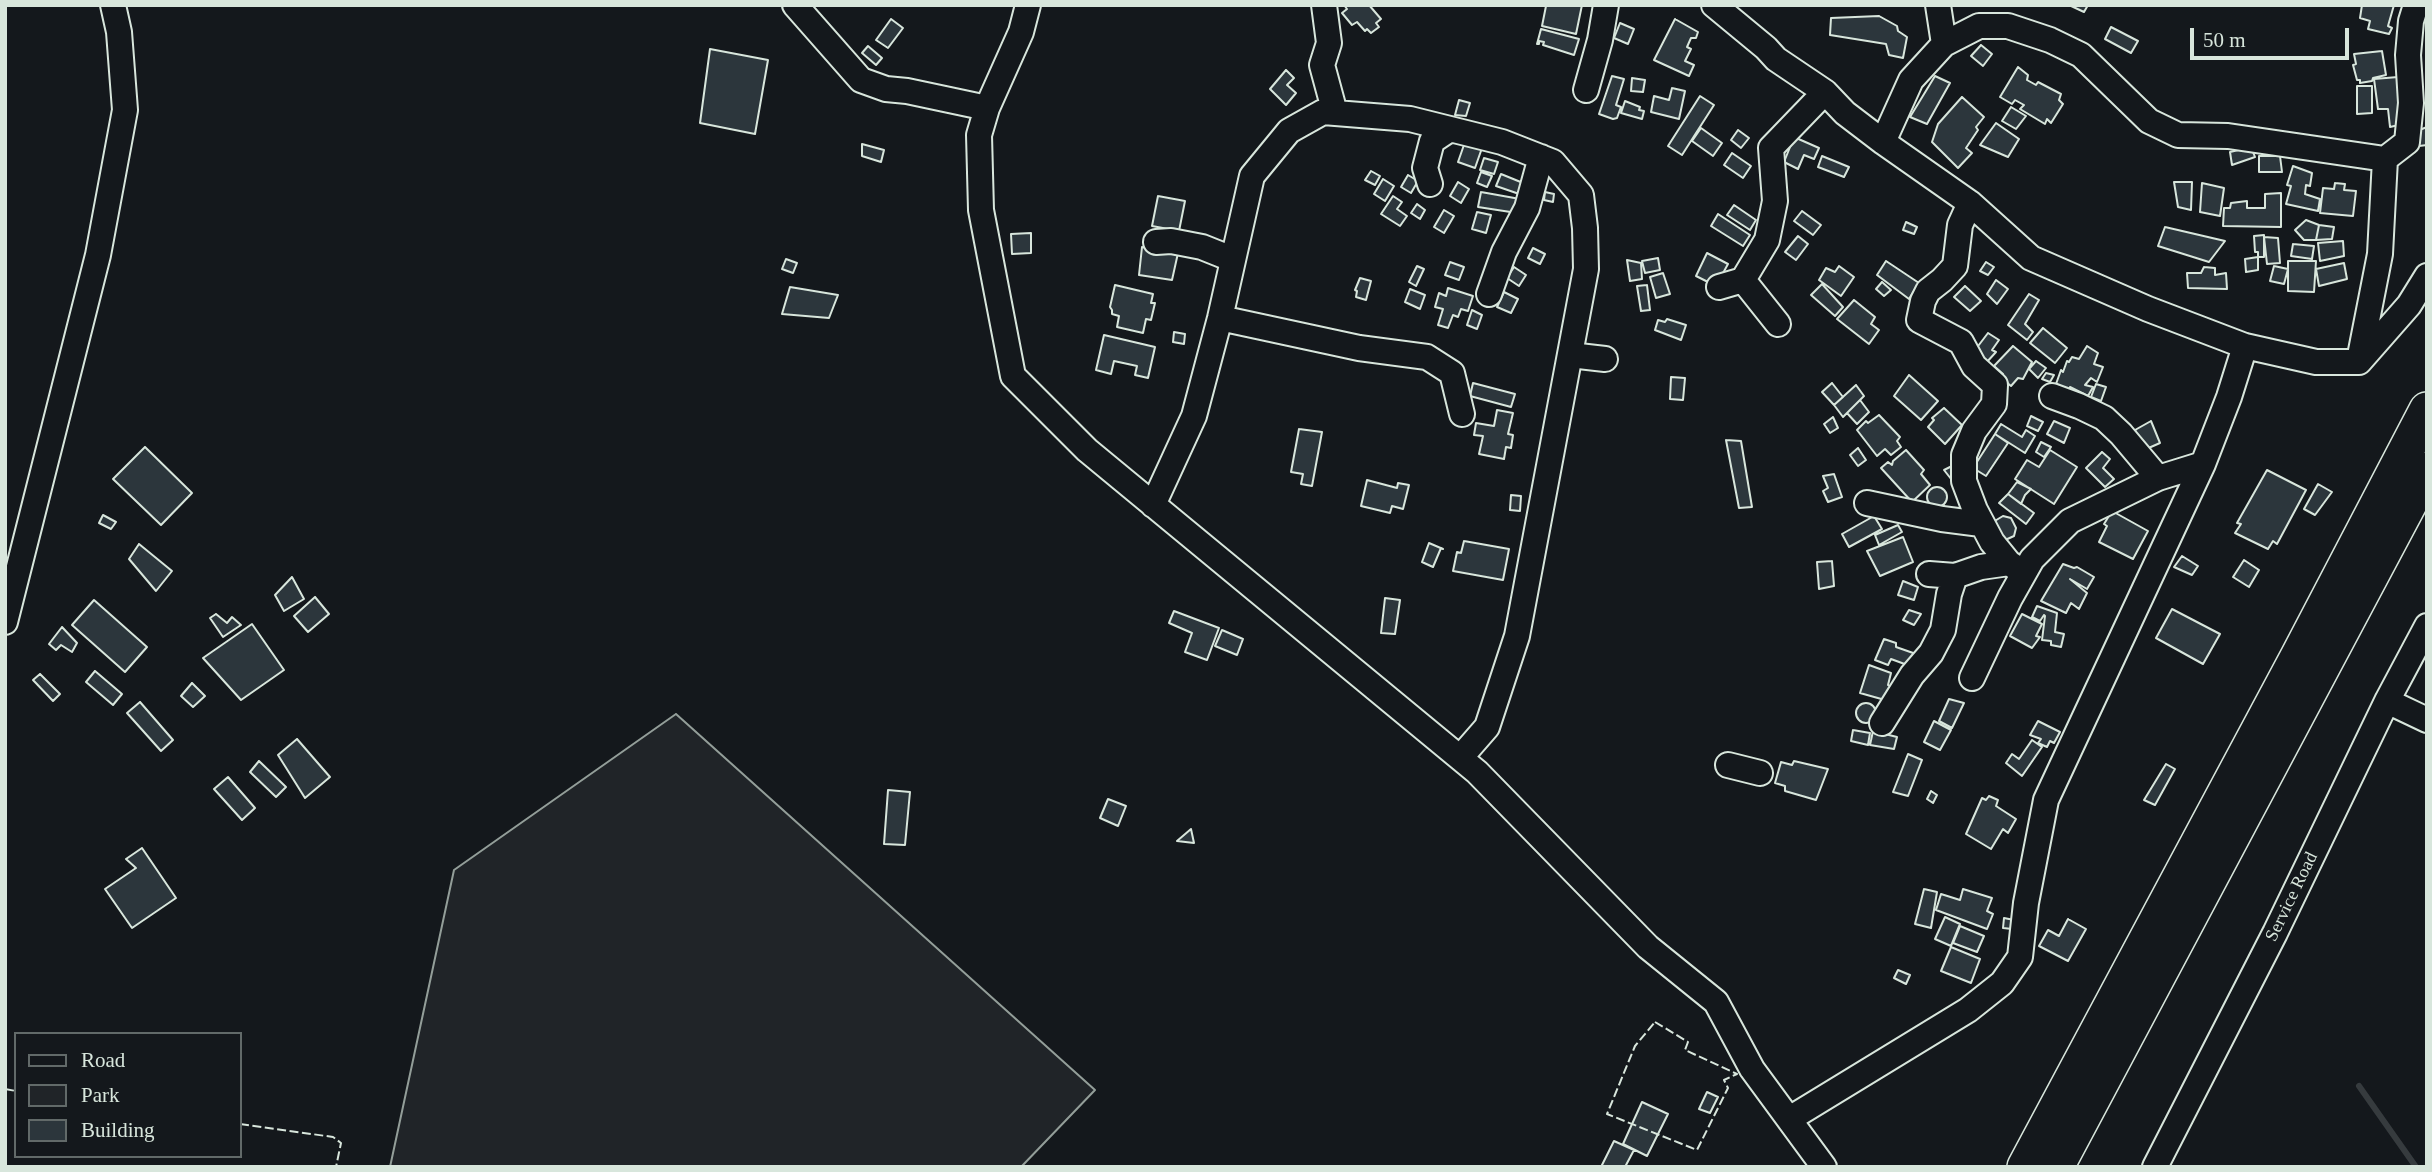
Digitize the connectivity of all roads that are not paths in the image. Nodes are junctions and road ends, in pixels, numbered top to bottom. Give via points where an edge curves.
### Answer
1 (113, 5) edge
2 (794, 5) edge
3 (1028, 5) edge
4 (1324, 5) edge
5 (1714, 5) edge
6 (1938, 5) edge
7 (2416, 5) edge
8 (1610, 11) edge
9 (1944, 44) junction
10 (1586, 90) dead end
11 (1825, 92) junction
12 (987, 108) junction
13 (1335, 113) junction
14 (1450, 129) junction
15 (1883, 142) junction
16 (1526, 157) junction
17 (2385, 159) junction
18 (1430, 184) dead end
19 (1970, 203) junction
20 (1156, 242) dead end
21 (1232, 259) junction
22 (2427, 276) edge
23 (1743, 280) junction
24 (1719, 288) dead end
25 (1489, 294) dead end
26 (1220, 318) junction
27 (1778, 324) dead end
28 (2245, 346) junction
29 (1570, 355) junction
30 (1605, 359) dead end
31 (2359, 362) junction
32 (2052, 396) dead end
33 (2427, 410) edge
34 (1462, 415) dead end
35 (2203, 464) junction
36 (2427, 470) edge
37 (2158, 478) junction
38 (1867, 502) dead end
39 (1153, 505) junction
40 (1981, 524) junction
41 (2017, 568) junction
42 (1928, 574) dead end
43 (1955, 576) junction
44 (5, 622) edge
45 (2427, 626) edge
46 (1972, 678) dead end
47 (2387, 701) junction
48 (2427, 720) edge
49 (1882, 723) dead end
50 (1460, 758) junction
51 (1728, 765) dead end
52 (1760, 773) dead end
53 (1791, 1118) junction
54 (1824, 1167) edge
55 (2025, 1167) edge
56 (2056, 1167) edge
57 (2155, 1167) edge

1 - 44 street via 125,110 98,255
2 - 12 street via 861,80
3 - 12 street
4 - 13 street via 1329,43 1322,65
5 - 11 street via 1776,59
6 - 9 street
7 - 17 street via 2408,55 2411,103 2407,142
8 - 10 street
9 - 15 street via 1911,80
9 - 17 street via 1979,26 2008,26 2081,55 2149,121 2178,135 2228,136
11 - 15 street
11 - 23 street via 1772,148 1775,201 1768,240
12 - 39 street via 979,135 981,210 1013,376 1087,450
13 - 14 street via 1410,119
13 - 21 street via 1323,112 1289,131 1252,176
14 - 16 street via 1502,142
14 - 18 street via 1433,141 1425,168
15 - 19 street
16 - 25 street via 1527,208
16 - 29 street via 1553,162 1581,195 1586,269
17 - 31 street via 2380,254
19 - 28 street via 2031,258
19 - 40 street via 1960,225 1955,265 1928,291 1919,320 1961,342 1974,366 1995,385 1994,404 1974,431 1964,455 1964,481
20 - 21 street via 1171,240
21 - 26 street
22 - 31 street via 2409,305
23 - 24 street
23 - 27 street
26 - 34 street via 1359,348 1427,357 1452,373
26 - 39 street via 1194,416
28 - 31 street via 2316,362
28 - 35 street
29 - 30 street
29 - 50 street via 1517,636 1487,727
32 - 37 street via 2104,418
33 - 55 highway
35 - 37 street
35 - 53 street via 2046,800 2020,957 2003,983 1968,1010
36 - 56 highway
37 - 41 street via 2070,521
38 - 40 street
39 - 50 street
40 - 41 street
41 - 43 street via 1981,566
41 - 46 street
42 - 43 street
43 - 49 street via 1943,630
45 - 47 street, Service Road
47 - 48 street
47 - 57 street, Service Road
50 - 53 street via 1648,947 1716,1002 1752,1069
51 - 52 street
53 - 54 street

